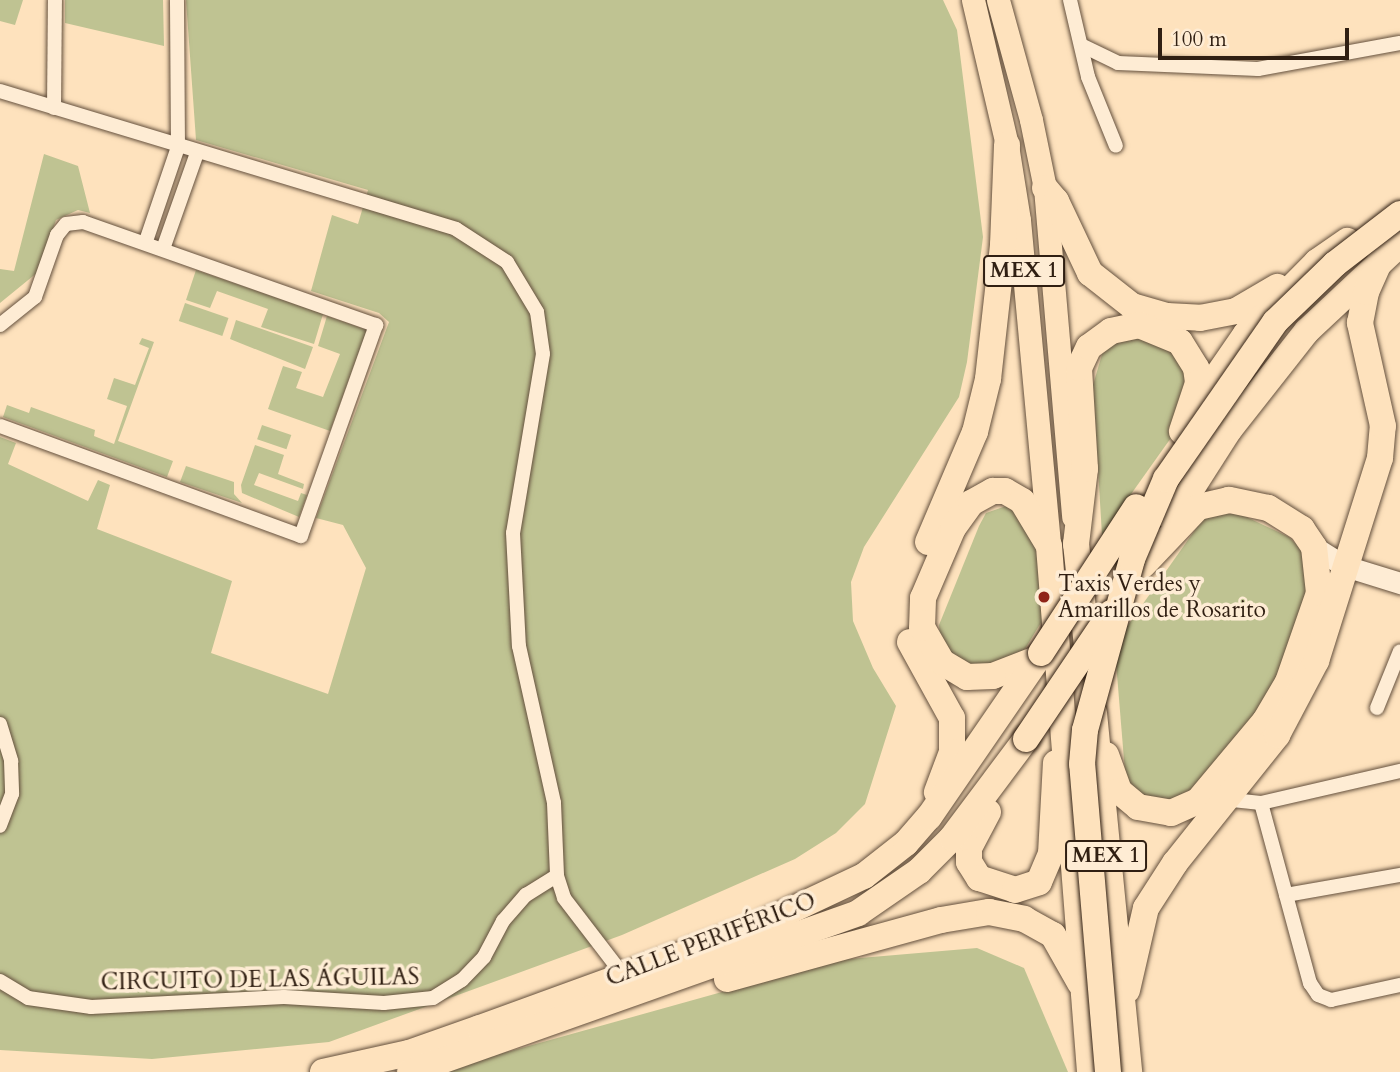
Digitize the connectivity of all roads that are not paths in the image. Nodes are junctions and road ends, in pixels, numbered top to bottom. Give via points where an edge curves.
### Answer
1 (55, 0) edge
2 (177, 0) edge
3 (973, 0) edge
4 (998, 0) edge
5 (1070, 0) edge
6 (1400, 43) edge
7 (1081, 45) junction
8 (0, 91) edge
9 (54, 108) junction
10 (1007, 145) junction
11 (1116, 146) dead end
12 (178, 147) junction
13 (197, 153) junction
14 (1045, 188) junction
15 (1400, 204) edge
16 (1400, 214) edge
17 (1400, 227) edge
18 (146, 241) junction
19 (1400, 244) edge
20 (163, 249) junction
21 (1317, 262) junction
22 (1379, 263) junction
23 (0, 326) edge
24 (0, 426) edge
25 (1182, 431) junction
26 (1076, 544) junction
27 (1049, 546) junction
28 (1314, 547) junction
29 (1143, 565) junction
30 (1345, 566) junction
31 (1400, 583) edge
32 (1320, 584) junction
33 (1400, 651) edge
34 (1039, 656) junction
35 (1092, 699) junction
36 (1377, 708) dead end
37 (1066, 721) junction
38 (0, 724) edge
39 (1400, 771) edge
40 (997, 783) junction
41 (1218, 795) junction
42 (1261, 803) junction
43 (0, 826) edge
44 (915, 834) junction
45 (1400, 875) edge
46 (557, 876) junction
47 (1286, 895) junction
48 (623, 975) junction
49 (0, 981) edge
50 (1400, 985) edge
51 (1087, 1003) junction
52 (609, 1004) junction
53 (1123, 1012) junction
54 (323, 1072) edge
55 (410, 1072) edge
56 (1090, 1072) edge
57 (1108, 1072) edge
58 (1121, 1072) edge
59 (1129, 1072) edge

1 - 9 street
2 - 12 street
3 - 10 main road, MEX 1
4 - 14 main road, MEX 1
5 - 7 street
6 - 7 street via 1258,69 1118,63
7 - 11 street via 1088,77
8 - 9 street
9 - 12 street
10 - 27 main road, MEX 1 via 1023,260
10 - 44 highway via 999,290 981,408 964,462 910,584 904,614 910,643 952,718 948,769
12 - 13 street
12 - 18 street
13 - 20 street
13 - 46 street via 456,229 506,262 537,312 543,354 513,534 519,646 554,803
14 - 21 highway via 1056,201 1090,273 1115,296 1147,312 1200,318 1236,311
14 - 26 main road, MEX 1
15 - 21 highway
16 - 57 highway, bridge via 1300,294 1261,340 1166,479 1132,559 1086,730 1082,764
17 - 58 highway via 1333,282 1263,359 1177,488 1150,550 1109,701 1097,769 1097,835
18 - 20 street
18 - 23 street via 83,222 66,224 57,235 35,296
19 - 22 highway
20 - 24 street via 376,325 301,536
21 - 25 highway via 1246,334
22 - 29 highway via 1307,331 1229,430
22 - 30 highway via 1366,292 1360,323 1383,439
25 - 26 highway via 1198,383 1196,368 1180,342 1139,325 1111,331 1089,347 1079,368 1085,470
25 - 34 highway, CALLE PERIFÉRICO, bridge
26 - 35 highway, MEX 1
27 - 34 highway via 1015,495 993,491 982,495 953,528 921,611 926,640 953,672 967,677 993,676
27 - 37 highway, MEX 1
28 - 29 highway via 1288,516 1268,508 1215,500 1187,516
28 - 30 main road
28 - 32 highway
29 - 40 highway, CALLE PERIFÉRICO, bridge
30 - 31 main road
30 - 32 main road
30 - 41 highway via 1299,699
32 - 41 highway via 1288,682
33 - 36 street
34 - 44 highway, CALLE PERIFÉRICO via 963,773
35 - 41 highway via 1112,777 1129,802 1153,812 1171,813
35 - 53 highway, MEX 1
37 - 40 highway via 1054,770 1051,853 1046,873 1026,887 990,885 969,862 970,848
37 - 51 highway, MEX 1
38 - 43 street via 11,761 12,794
39 - 42 street
40 - 52 highway, CALLE PERIFÉRICO via 919,871 858,913
41 - 42 street
41 - 53 highway via 1146,908
42 - 47 street
44 - 48 highway, CALLE PERIFÉRICO via 864,876 833,892 747,931
45 - 47 street
46 - 48 street via 564,898
46 - 49 street, CIRCUITO DE LAS ÁGUILAS via 503,921 484,957 462,980 433,998 384,1003 284,997 91,1007 28,998
47 - 50 street via 1310,983 1318,995 1331,1000
48 - 54 highway, CALLE PERIFÉRICO via 409,1053
51 - 52 highway via 1053,935 1024,919 989,912 941,920 667,996
51 - 56 highway, MEX 1
52 - 55 highway, CALLE PERIFÉRICO
53 - 59 highway, MEX 1

